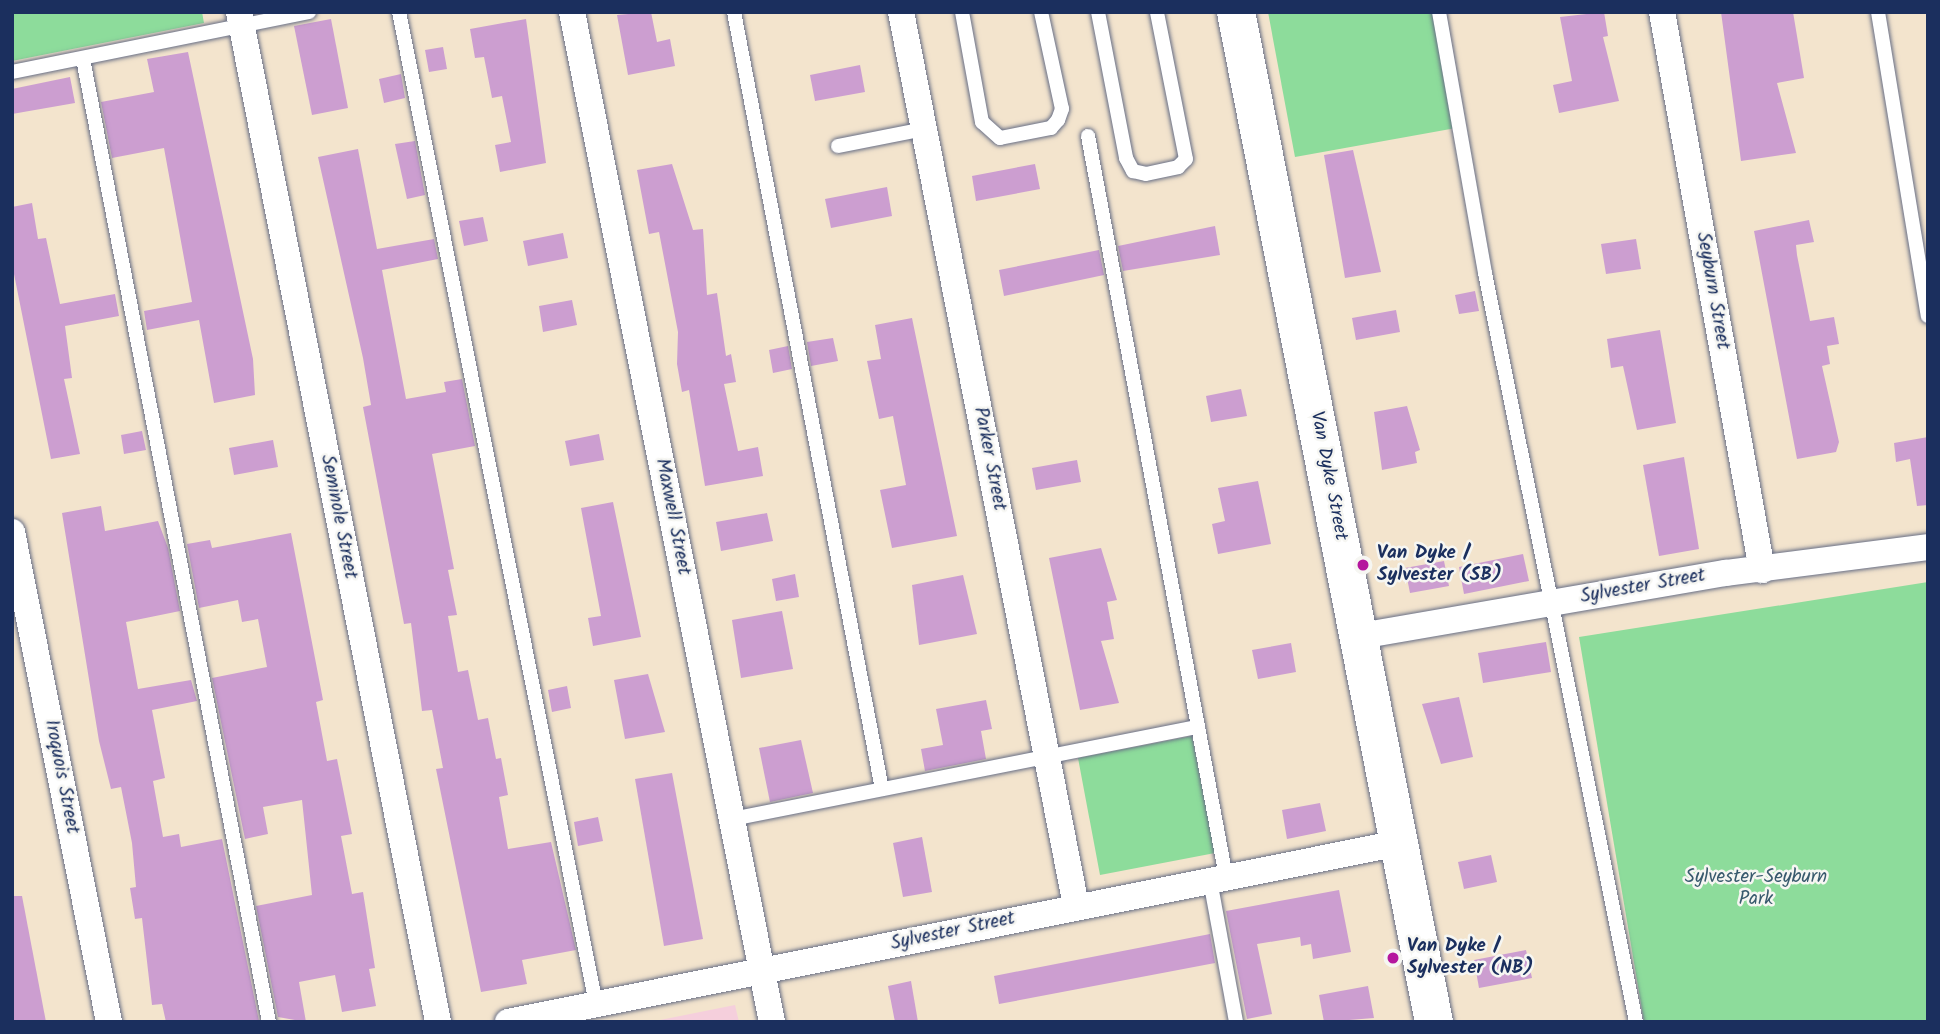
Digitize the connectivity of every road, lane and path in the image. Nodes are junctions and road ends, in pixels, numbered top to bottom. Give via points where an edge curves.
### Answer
1 (309, 12) edge
2 (399, 12) edge
3 (572, 12) edge
4 (734, 12) edge
5 (901, 12) edge
6 (962, 12) edge
7 (1041, 12) edge
8 (1098, 12) edge
9 (1157, 12) edge
10 (1236, 12) edge
11 (1439, 12) edge
12 (1662, 12) edge
13 (1878, 12) edge
14 (240, 19) edge
15 (83, 59) junction
16 (12, 72) edge
17 (924, 129) junction
18 (1088, 136) dead end
19 (838, 146) dead end
20 (1928, 316) edge
21 (12, 532) edge
22 (1928, 547) edge
23 (1762, 570) junction
24 (1556, 602) junction
25 (1360, 636) junction
26 (1198, 727) junction
27 (1047, 755) junction
28 (882, 789) junction
29 (732, 819) junction
30 (1399, 842) junction
31 (1218, 878) junction
32 (1076, 906) junction
33 (762, 972) junction
34 (596, 1004) junction
35 (109, 1022) edge
36 (269, 1022) edge
37 (438, 1022) edge
38 (508, 1022) edge
39 (772, 1022) edge
40 (1236, 1022) edge
41 (1434, 1022) edge
42 (1636, 1022) edge

1 - 14 lane
2 - 34 lane
3 - 29 street, Maxwell Street
4 - 28 lane
5 - 17 street, Parker Street
6 - 7 lane via 982,122 1000,138 1051,128 1062,109
8 - 9 lane via 1126,158 1133,171 1146,174 1178,167 1186,159
10 - 25 main road, Van Dyke Street
11 - 24 lane via 1485,272
12 - 23 street, Seyburn Street
13 - 20 lane
14 - 15 lane
14 - 37 street, Seminole Street
15 - 16 lane
15 - 36 lane
17 - 19 lane
17 - 27 street, Parker Street
18 - 26 lane
21 - 35 street, Iroquois Street
22 - 23 street, Sylvester Street
23 - 24 street, Sylvester Street
24 - 25 street, Sylvester Street
24 - 42 lane
25 - 30 main road, Van Dyke Street
26 - 27 lane
26 - 31 lane
27 - 28 lane
27 - 32 street, Parker Street
28 - 29 lane
29 - 33 street, Maxwell Street
30 - 31 street, Sylvester Street
30 - 41 main road, Van Dyke Street
31 - 32 street, Sylvester Street
31 - 40 lane
32 - 33 street, Sylvester Street
33 - 34 street, Sylvester Street
33 - 39 street, Maxwell Street
34 - 38 street, Sylvester Street

